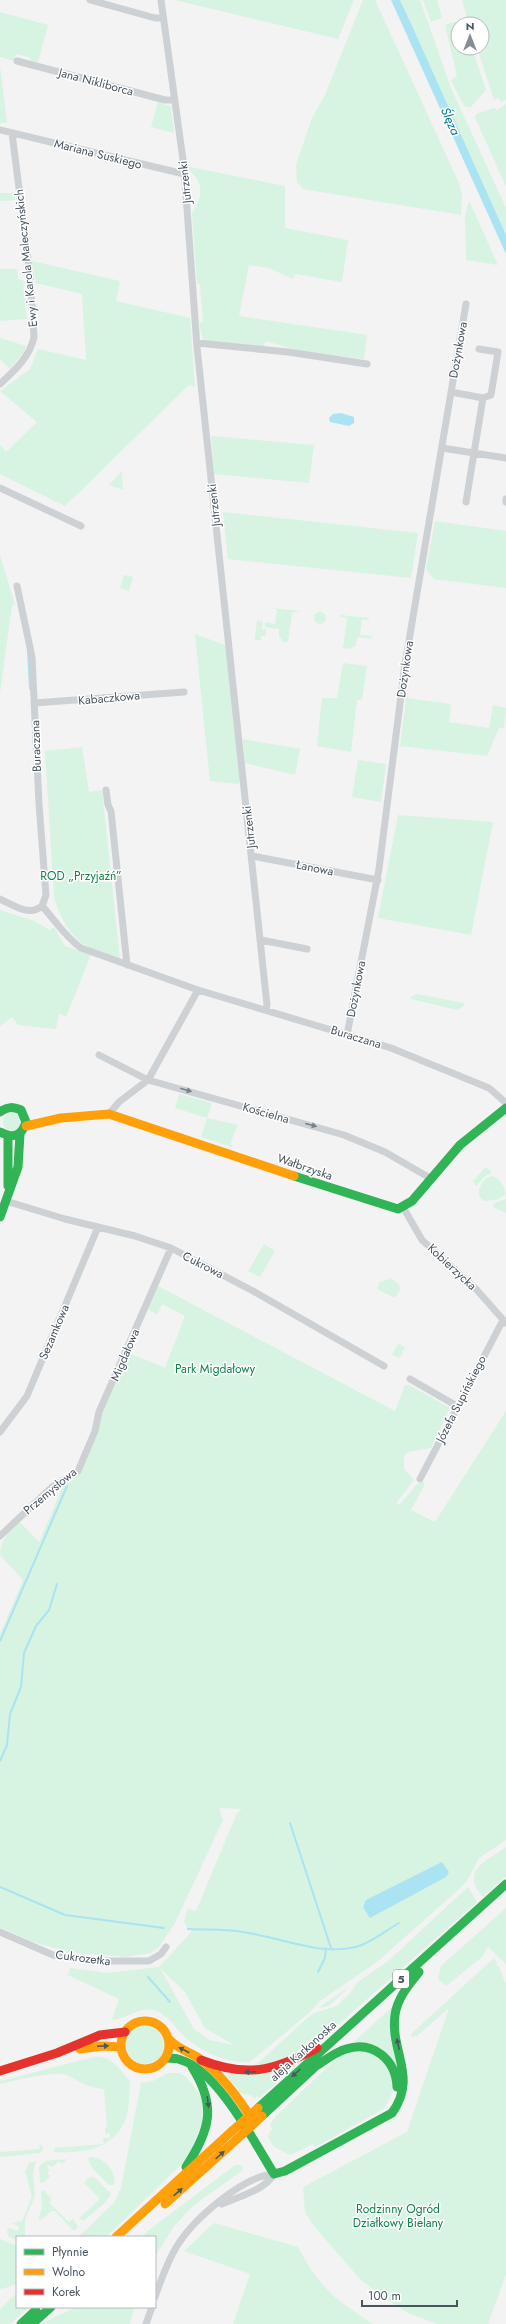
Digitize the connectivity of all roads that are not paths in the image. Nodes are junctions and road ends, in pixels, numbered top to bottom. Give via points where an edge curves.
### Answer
1 (90, 0) edge
2 (160, 0) edge
3 (163, 18) junction
4 (16, 61) dead end
5 (175, 100) junction
6 (0, 130) edge
7 (12, 133) junction
8 (184, 174) junction
9 (466, 304) dead end
10 (197, 343) junction
11 (479, 349) dead end
12 (367, 364) dead end
13 (0, 384) edge
14 (451, 392) junction
15 (483, 398) junction
16 (442, 448) junction
17 (474, 453) junction
18 (506, 458) edge
19 (0, 488) edge
20 (466, 502) dead end
21 (81, 526) dead end
22 (17, 586) dead end
23 (184, 692) dead end
24 (34, 703) junction
25 (106, 790) dead end
26 (252, 856) junction
27 (378, 880) junction
28 (0, 899) edge
29 (42, 906) junction
30 (261, 940) junction
31 (307, 949) dead end
32 (127, 965) junction
33 (198, 990) junction
34 (266, 1010) junction
35 (347, 1035) junction
36 (99, 1055) dead end
37 (148, 1080) junction
38 (506, 1103) edge
39 (2, 1108) edge
40 (506, 1108) edge
41 (109, 1114) junction
42 (26, 1121) junction
43 (4, 1134) edge
44 (20, 1134) junction
45 (430, 1178) junction
46 (8, 1191) junction
47 (6, 1201) junction
48 (403, 1207) junction
49 (0, 1217) edge
50 (98, 1227) junction
51 (171, 1248) junction
52 (504, 1322) edge
53 (384, 1366) dead end
54 (410, 1379) dead end
55 (457, 1406) junction
56 (0, 1432) edge
57 (82, 1463) joint
58 (420, 1478) dead end
59 (0, 1536) edge
60 (506, 1884) edge
61 (506, 1893) edge
62 (0, 1932) edge
63 (166, 1947) dead end
64 (419, 1972) junction
65 (125, 2032) junction
66 (336, 2038) junction
67 (169, 2039) junction
68 (121, 2047) junction
69 (57, 2053) junction
70 (166, 2058) junction
71 (201, 2060) junction
72 (316, 2066) junction
73 (192, 2067) junction
74 (0, 2071) edge
75 (230, 2088) junction
76 (232, 2106) junction
77 (260, 2112) junction
78 (375, 2121) junction
79 (256, 2126) dead end
80 (235, 2135) junction
81 (274, 2174) junction
82 (174, 2184) junction
83 (117, 2236) edge
84 (128, 2236) edge
85 (156, 2294) edge
86 (38, 2308) edge
87 (50, 2308) edge
88 (152, 2308) edge
89 (21, 2324) edge
90 (32, 2324) edge
91 (146, 2324) edge

1 - 3 street
2 - 3 street, Jutrzenki
3 - 5 street, Jutrzenki
4 - 5 street, Jana Nikliborca via 165,100
5 - 8 street, Jutrzenki
6 - 7 street
7 - 8 street, Mariana Suskiego
7 - 13 street, Ewy i Karola Maleczyńskich via 30,275 34,337 32,347 25,358
8 - 10 street, Jutrzenki
9 - 14 street, Dożynkowa
10 - 12 street via 288,352
10 - 26 street, Jutrzenki
11 - 15 street via 498,352 491,395
14 - 15 street
14 - 16 street, Dożynkowa
15 - 17 street
16 - 17 street
16 - 27 street, Dożynkowa via 404,668
17 - 18 street
17 - 20 street
19 - 21 street
22 - 24 street, Buraczana via 32,657
23 - 24 street, Kabaczkowa
24 - 29 street, Buraczana via 46,895
25 - 32 street via 111,811
26 - 27 street, Łanowa
26 - 30 street, Jutrzenki
27 - 35 street, Dożynkowa
28 - 29 street via 30,911
29 - 32 street, Buraczana via 68,938 81,948
30 - 31 street
30 - 34 street, Jutrzenki
32 - 33 street, Buraczana
33 - 34 street, Buraczana
33 - 37 street
34 - 35 street, Buraczana
35 - 38 street, Buraczana via 391,1048 489,1088
36 - 37 street, Kościelna
37 - 41 street via 119,1102
37 -> 45 street, Kościelna via 344,1135 385,1152
39 - 42 main road via 20,1109
40 - 45 main road via 460,1145
41 - 42 main road, Wałbrzyska
41 - 48 main road, Wałbrzyska via 392,1209
42 - 44 main road
43 - 44 main road
43 - 46 main road
44 - 46 main road via 18,1167
45 - 48 main road via 412,1201
46 - 47 main road
47 - 49 main road
47 - 50 street, Cukrowa
48 - 52 street, Kobierzycka via 422,1240 476,1289
50 - 51 street, Cukrowa
50 - 56 street, Sezamkowa via 27,1396
51 - 53 street, Cukrowa via 253,1291
51 - 57 street, Migdałowa via 99,1412 95,1431
52 - 55 street, Józefa Supińskiego
54 - 55 street
55 - 58 street, Józefa Supińskiego
57 - 59 street, Przemysłowa via 78,1471 52,1487
60 - 66 main road, aleja Karkonoska / 5
61 - 64 main road, aleja Karkonoska / 5
62 - 63 street, Cukrozetka via 53,1955 100,1961 149,1961
64 - 72 main road, aleja Karkonoska / 5
78 -> 64 main road via 392,2113 403,2096 405,2078 395,2016 400,2000
65 - 67 main road via 136,2023 149,2021 162,2027
65 - 68 main road
65 - 69 main road via 100,2036
66 -> 71 main road via 291,2063 264,2071 236,2071
66 -> 77 main road, aleja Karkonoska / 5
67 - 70 main road
71 -> 67 main road via 173,2045
69 -> 68 main road via 94,2046
68 - 70 main road via 128,2062 139,2069 152,2069
69 - 74 main road
70 - 73 main road via 176,2058
71 - 75 main road
72 - 77 main road, aleja Karkonoska / 5
72 - 78 main road via 349,2047 366,2047 384,2055 395,2071 397,2085 390,2106
73 - 76 main road via 218,2088
73 -> 82 main road via 207,2094 209,2118 199,2146
75 - 76 main road
75 - 79 main road
76 - 81 main road
77 - 80 main road, aleja Karkonoska / 5, bridge
78 - 81 main road via 285,2171
80 - 82 main road, aleja Karkonoska / 5
84 -> 80 main road, aleja Karkonoska / 5
81 - 85 street via 265,2174 244,2185 197,2222 183,2238 161,2278
82 - 83 main road, aleja Karkonoska / 5
86 - 89 main road
87 - 90 main road
88 - 91 street

